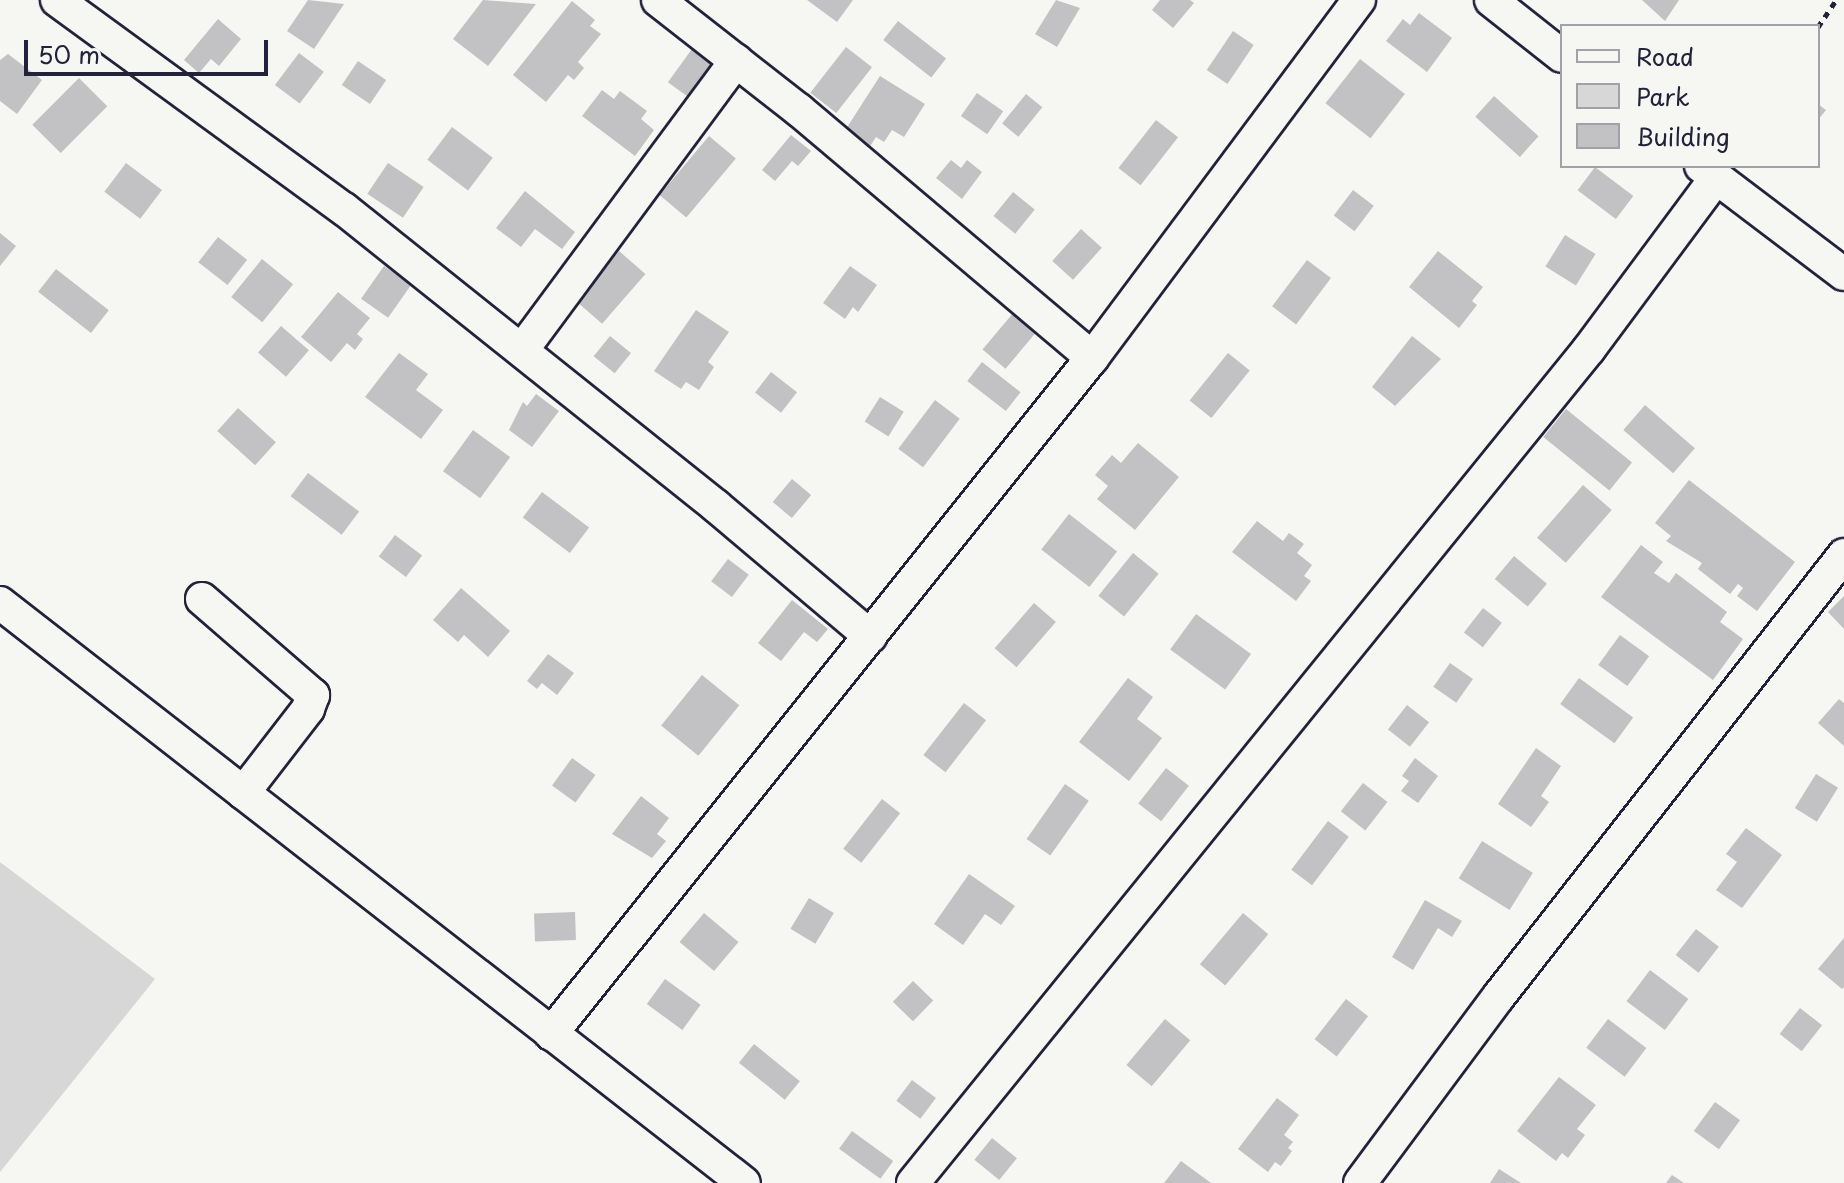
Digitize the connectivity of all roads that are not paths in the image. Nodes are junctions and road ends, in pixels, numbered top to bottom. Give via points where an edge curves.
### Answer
1 (57, 0) edge
2 (658, 0) edge
3 (1491, 0) edge
4 (1344, 4) edge
5 (1560, 54) edge
6 (736, 61) junction
7 (1708, 172) edge
8 (1844, 274) edge
9 (522, 350) junction
10 (1092, 358) junction
11 (1844, 555) edge
12 (202, 599) dead end
13 (0, 603) edge
14 (870, 636) junction
15 (243, 793) junction
16 (551, 1034) junction
17 (744, 1183) edge
18 (913, 1183) edge
19 (1360, 1183) edge

1 - 9 street via 344,209
2 - 6 street
3 - 5 street
4 - 10 street
6 - 9 street
6 - 10 street
7 - 8 street
7 - 18 street via 1589,349
9 - 14 street
10 - 14 street
11 - 19 street via 1499,996
12 - 15 street via 313,695 308,709
13 - 15 street
14 - 16 street
15 - 16 street
16 - 17 street

